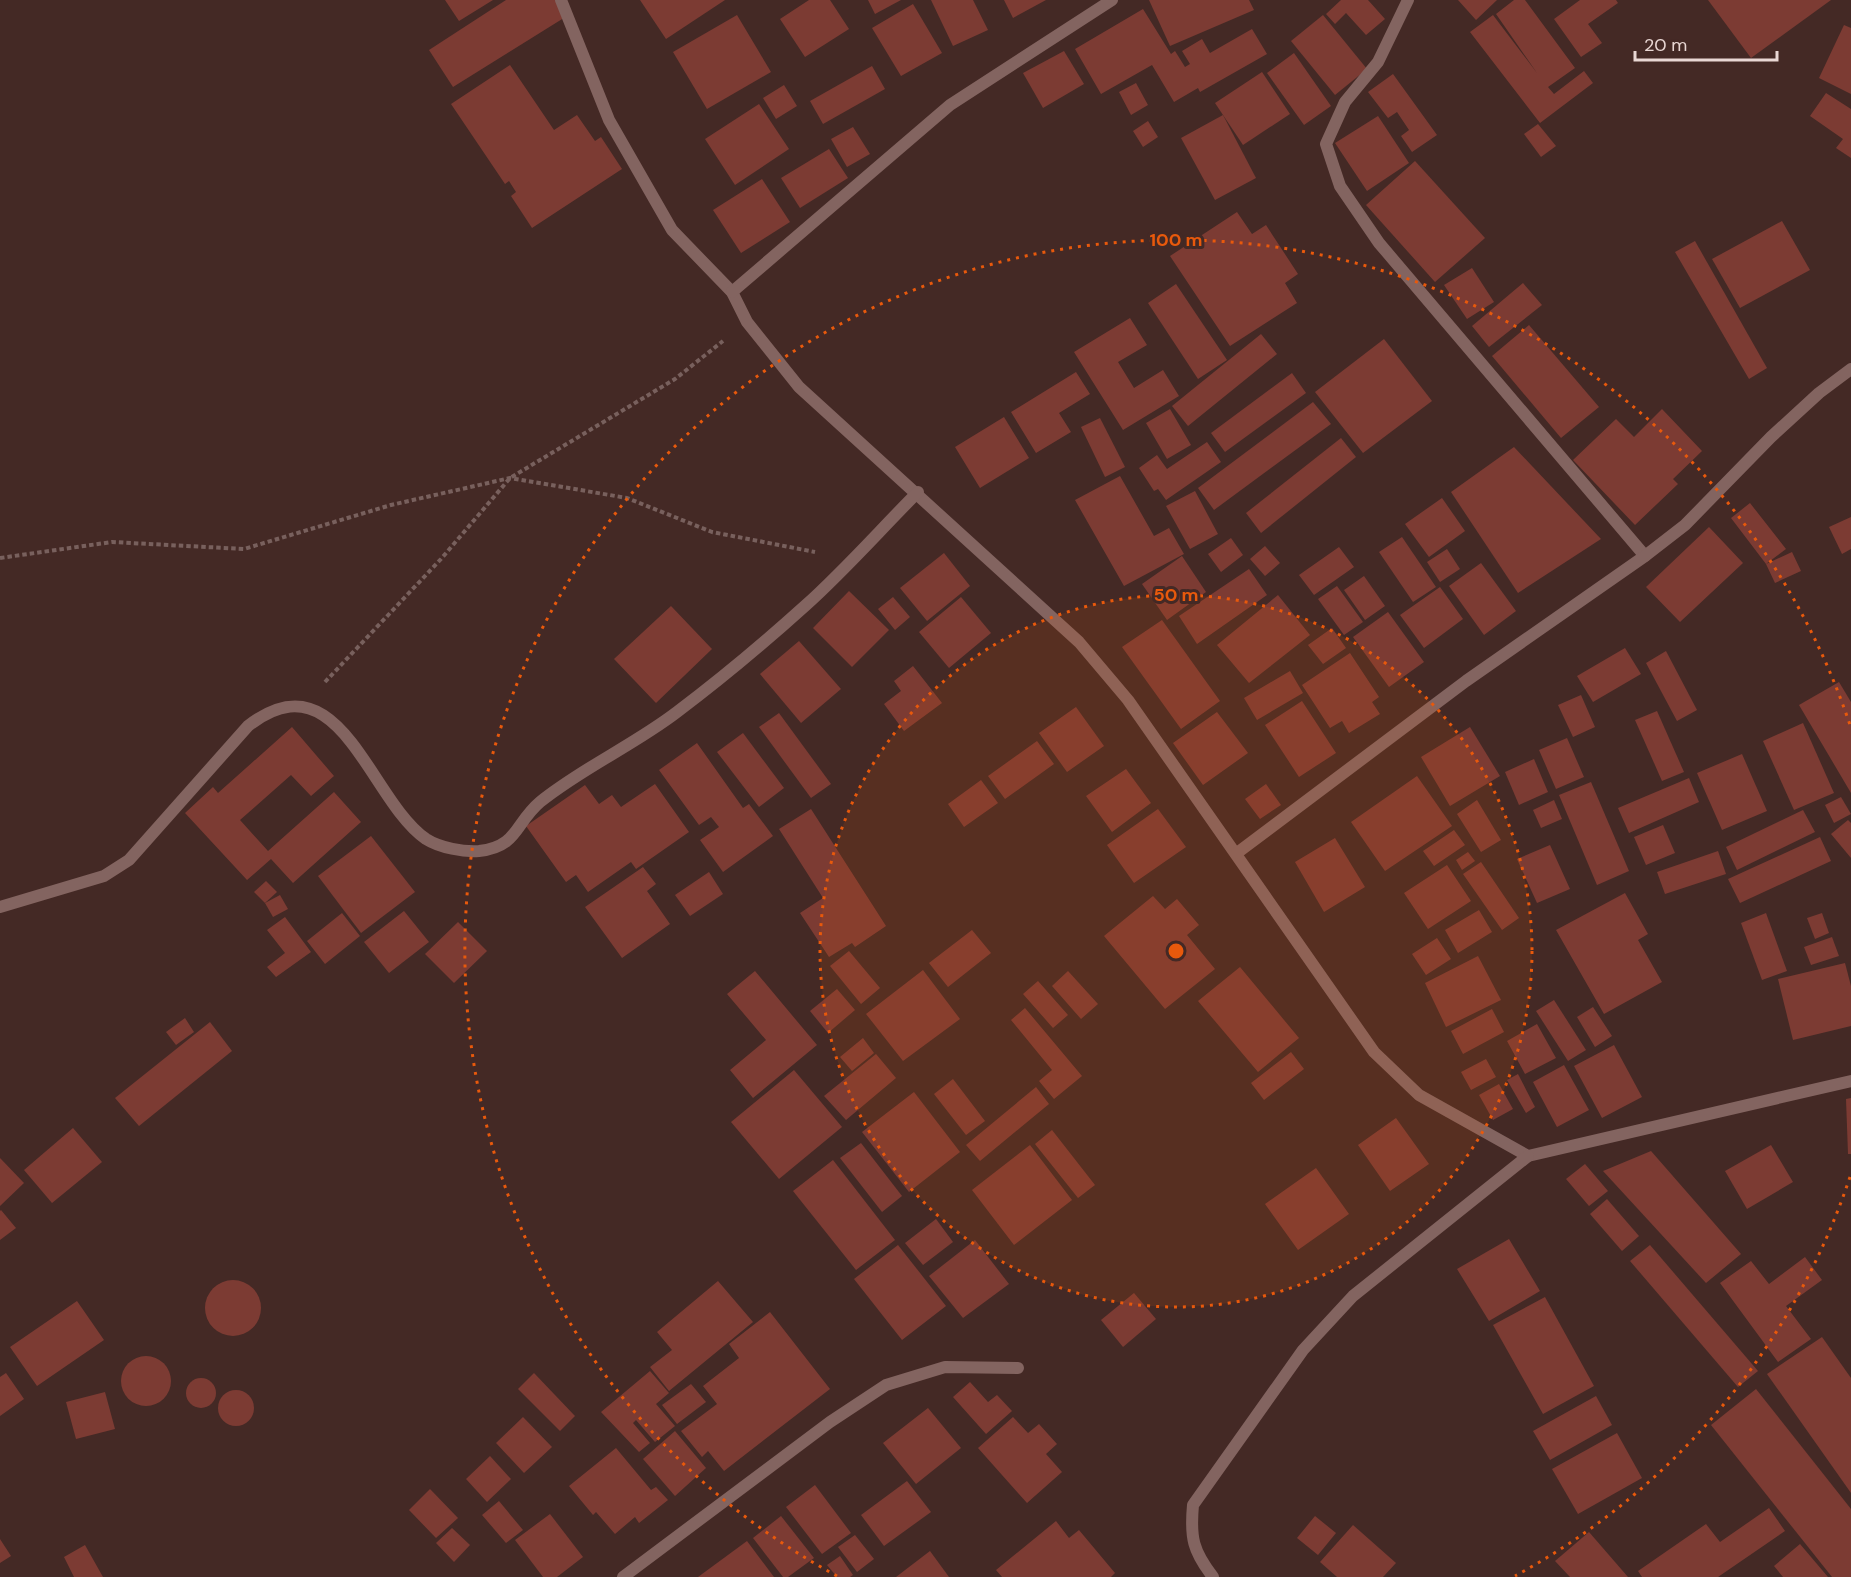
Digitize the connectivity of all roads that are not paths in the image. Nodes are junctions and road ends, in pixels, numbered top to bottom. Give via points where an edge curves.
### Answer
1 (561, 0) edge
2 (1112, 0) edge
3 (1408, 0) edge
4 (732, 292) junction
5 (1851, 369) edge
6 (918, 492) junction
7 (1645, 556) junction
8 (1237, 853) junction
9 (0, 907) edge
10 (1851, 1081) edge
11 (1528, 1156) junction
12 (1018, 1368) dead end
13 (623, 1577) edge
14 (1213, 1577) edge

1 - 4 street via 609,120 672,230
2 - 4 street via 950,105
3 - 7 street via 1378,62 1345,102 1326,144 1340,186 1379,243
4 - 6 street via 747,322 799,387
5 - 7 street via 1771,437 1685,525
6 - 8 street via 1079,642 1128,700
6 - 9 street via 807,605 676,713 539,803 504,845 478,851 452,849 427,840 402,814 337,723 320,712 282,707 248,726 129,860 104,876
7 - 8 street via 1466,681
8 - 11 street via 1374,1052 1419,1095
10 - 11 street
11 - 14 street via 1353,1296 1303,1350 1193,1505 1191,1528 1196,1555
12 - 13 street via 945,1367 886,1385 830,1422

